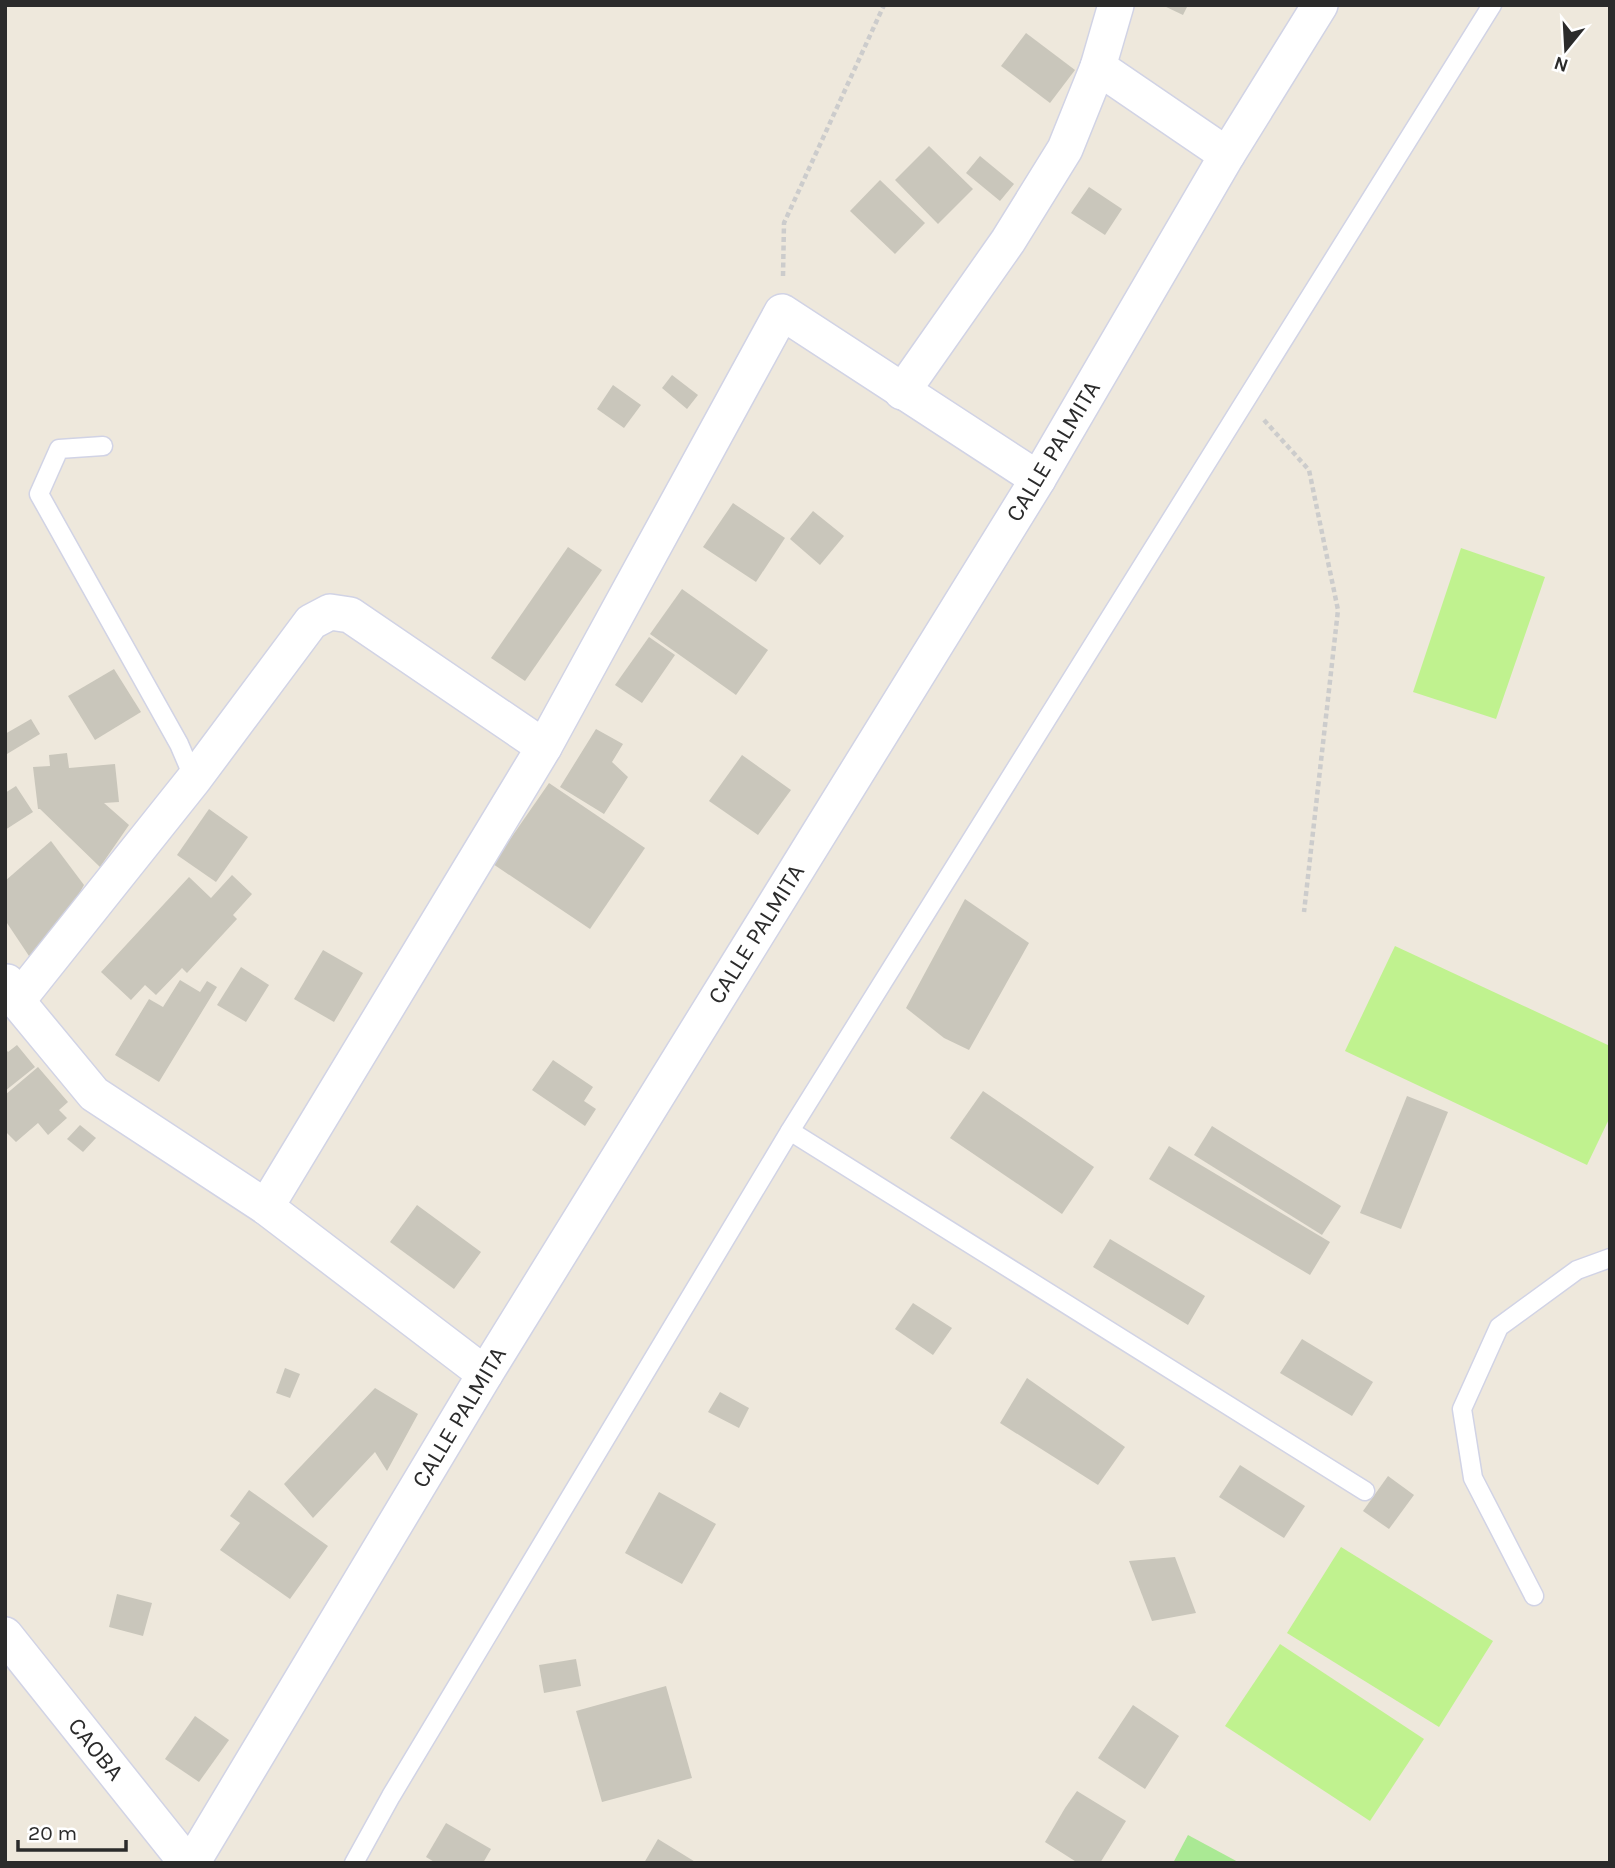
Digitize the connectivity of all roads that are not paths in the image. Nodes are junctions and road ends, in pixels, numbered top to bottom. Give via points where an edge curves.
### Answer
1 (1116, 5) edge
2 (1320, 5) edge
3 (1492, 5) edge
4 (1098, 66) junction
5 (1227, 155) junction
6 (902, 392) junction
7 (103, 446) dead end
8 (1038, 479) junction
9 (544, 747) junction
10 (194, 779) junction
11 (11, 990) edge
12 (790, 1131) junction
13 (266, 1207) junction
14 (1610, 1258) edge
15 (485, 1374) junction
16 (1365, 1491) dead end
17 (1534, 1596) dead end
18 (5, 1634) edge
19 (363, 1860) edge
20 (189, 1863) edge

1 - 4 street
2 - 5 street, CALLE PALMITA
3 - 12 lane
4 - 5 street
4 - 6 street via 1065,149 1008,241
5 - 8 street, CALLE PALMITA
6 - 8 street
6 - 9 street via 782,312
7 - 10 lane via 59,449 39,494 179,744
8 - 15 street, CALLE PALMITA
9 - 10 street via 349,615 330,612 311,622
9 - 13 street
10 - 11 street
11 - 13 street via 93,1094
12 - 16 lane
12 - 19 lane via 398,1784
13 - 15 street
14 - 17 lane via 1577,1270 1499,1327 1462,1409 1474,1478
15 - 20 street, CALLE PALMITA
18 - 20 street, CAOBA

